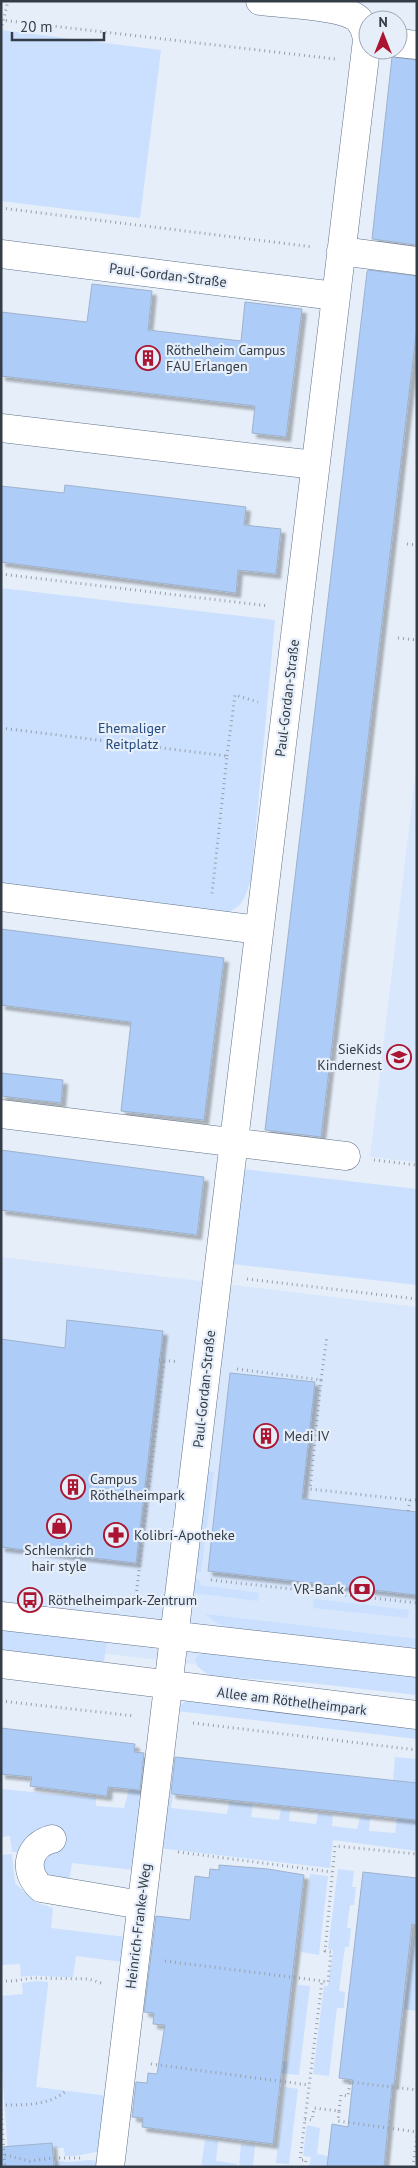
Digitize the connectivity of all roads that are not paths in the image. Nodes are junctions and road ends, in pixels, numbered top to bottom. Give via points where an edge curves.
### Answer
1 (260, 1) edge
2 (358, 20) edge
3 (364, 60) edge
4 (341, 251) junction
5 (1, 254) edge
6 (417, 262) edge
7 (335, 296) junction
8 (1, 428) edge
9 (315, 465) junction
10 (1, 898) edge
11 (259, 930) junction
12 (1, 1114) edge
13 (234, 1142) junction
14 (346, 1156) road end
15 (1, 1616) edge
16 (175, 1635) junction
17 (417, 1663) edge
18 (1, 1664) edge
19 (168, 1686) junction
20 (417, 1715) edge
21 (52, 1839) dead end
22 (141, 1905) junction
23 (111, 2161) edge

1 - 2 street via 337,9
3 - 4 street, Paul-Gordan-Straße
4 - 6 street
4 - 7 street, Paul-Gordan-Straße
5 - 7 street, Paul-Gordan-Straße
7 - 9 street, Paul-Gordan-Straße
8 - 9 street
9 - 11 street, Paul-Gordan-Straße
10 - 11 street
11 - 13 street, Paul-Gordan-Straße
12 - 13 street
13 - 14 street
13 - 16 street, Paul-Gordan-Straße
15 - 16 street
16 - 17 street
16 - 19 street
18 - 19 street, Allee am Röthelheimpark
19 - 20 street, Allee am Röthelheimpark
19 - 22 street, Heinrich-Franke-Weg
21 - 22 street via 39,1844 31,1858 31,1872 41,1888
22 - 23 street, Heinrich-Franke-Weg

